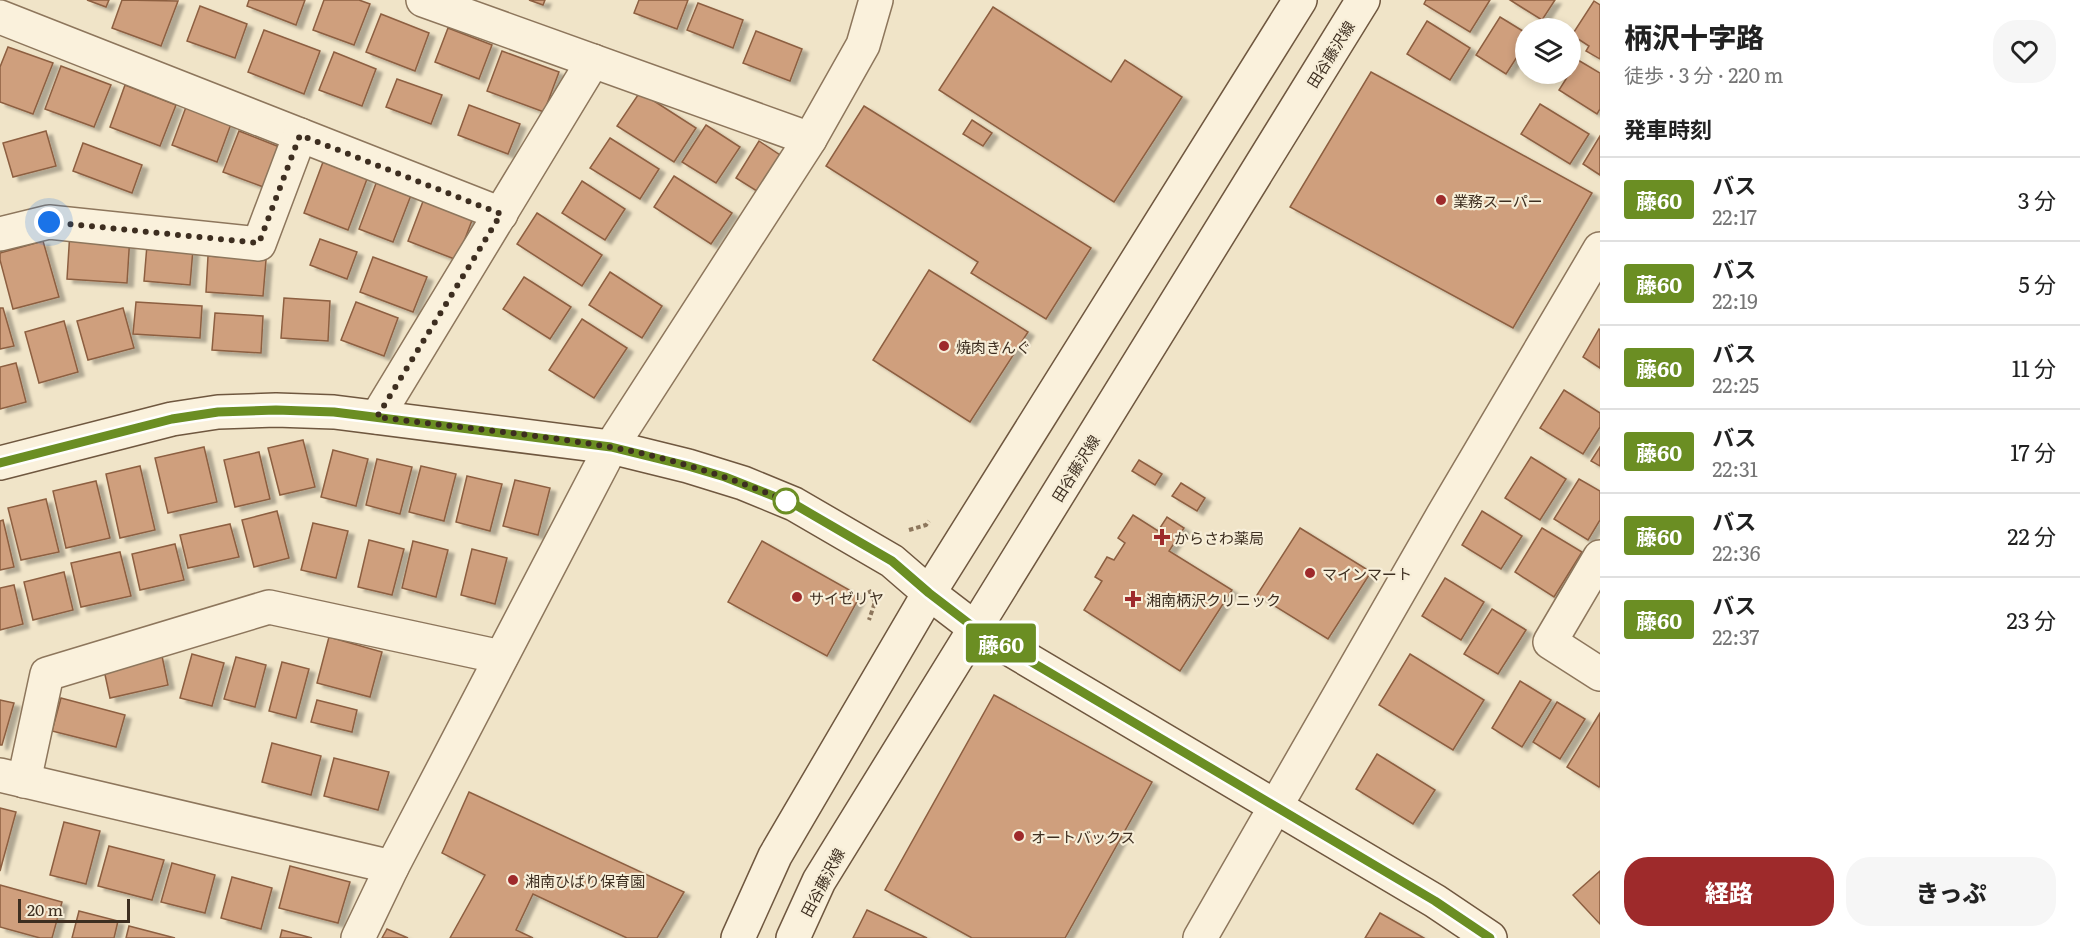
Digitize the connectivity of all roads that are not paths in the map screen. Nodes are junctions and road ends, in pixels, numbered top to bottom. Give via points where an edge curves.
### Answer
1 (423, 0) edge
2 (876, 0) edge
3 (1300, 0) edge
4 (1363, 0) edge
5 (0, 17) edge
6 (593, 61) junction
7 (300, 135) junction
8 (810, 139) junction
9 (501, 214) junction
10 (0, 234) edge
11 (1600, 249) edge
12 (377, 417) junction
13 (611, 447) junction
14 (0, 463) edge
15 (1600, 557) edge
16 (929, 593) junction
17 (976, 629) junction
18 (501, 657) junction
19 (1600, 674) edge
20 (12, 778) edge
21 (1276, 806) junction
22 (392, 867) junction
23 (358, 938) edge
24 (738, 938) edge
25 (793, 938) edge
26 (1200, 938) edge
27 (1490, 938) edge

1 - 6 street
2 - 8 street via 862,45
3 - 16 street
4 - 17 street, 田谷藤沢線
5 - 7 street
6 - 8 street
6 - 9 street
7 - 9 street
7 - 10 street via 259,243 49,222
8 - 13 street
9 - 12 street
11 - 21 street
12 - 13 street
12 - 14 street via 276,410 218,412 172,419
13 - 16 street via 699,469 794,504 892,561
13 - 18 street
15 - 19 street via 1550,642
16 - 17 street
16 - 24 street via 775,856
17 - 21 street
17 - 25 street, 田谷藤沢線 via 819,882
18 - 20 street via 269,607 47,674
18 - 22 street
20 - 22 street
21 - 26 street
21 - 27 street
22 - 23 street

